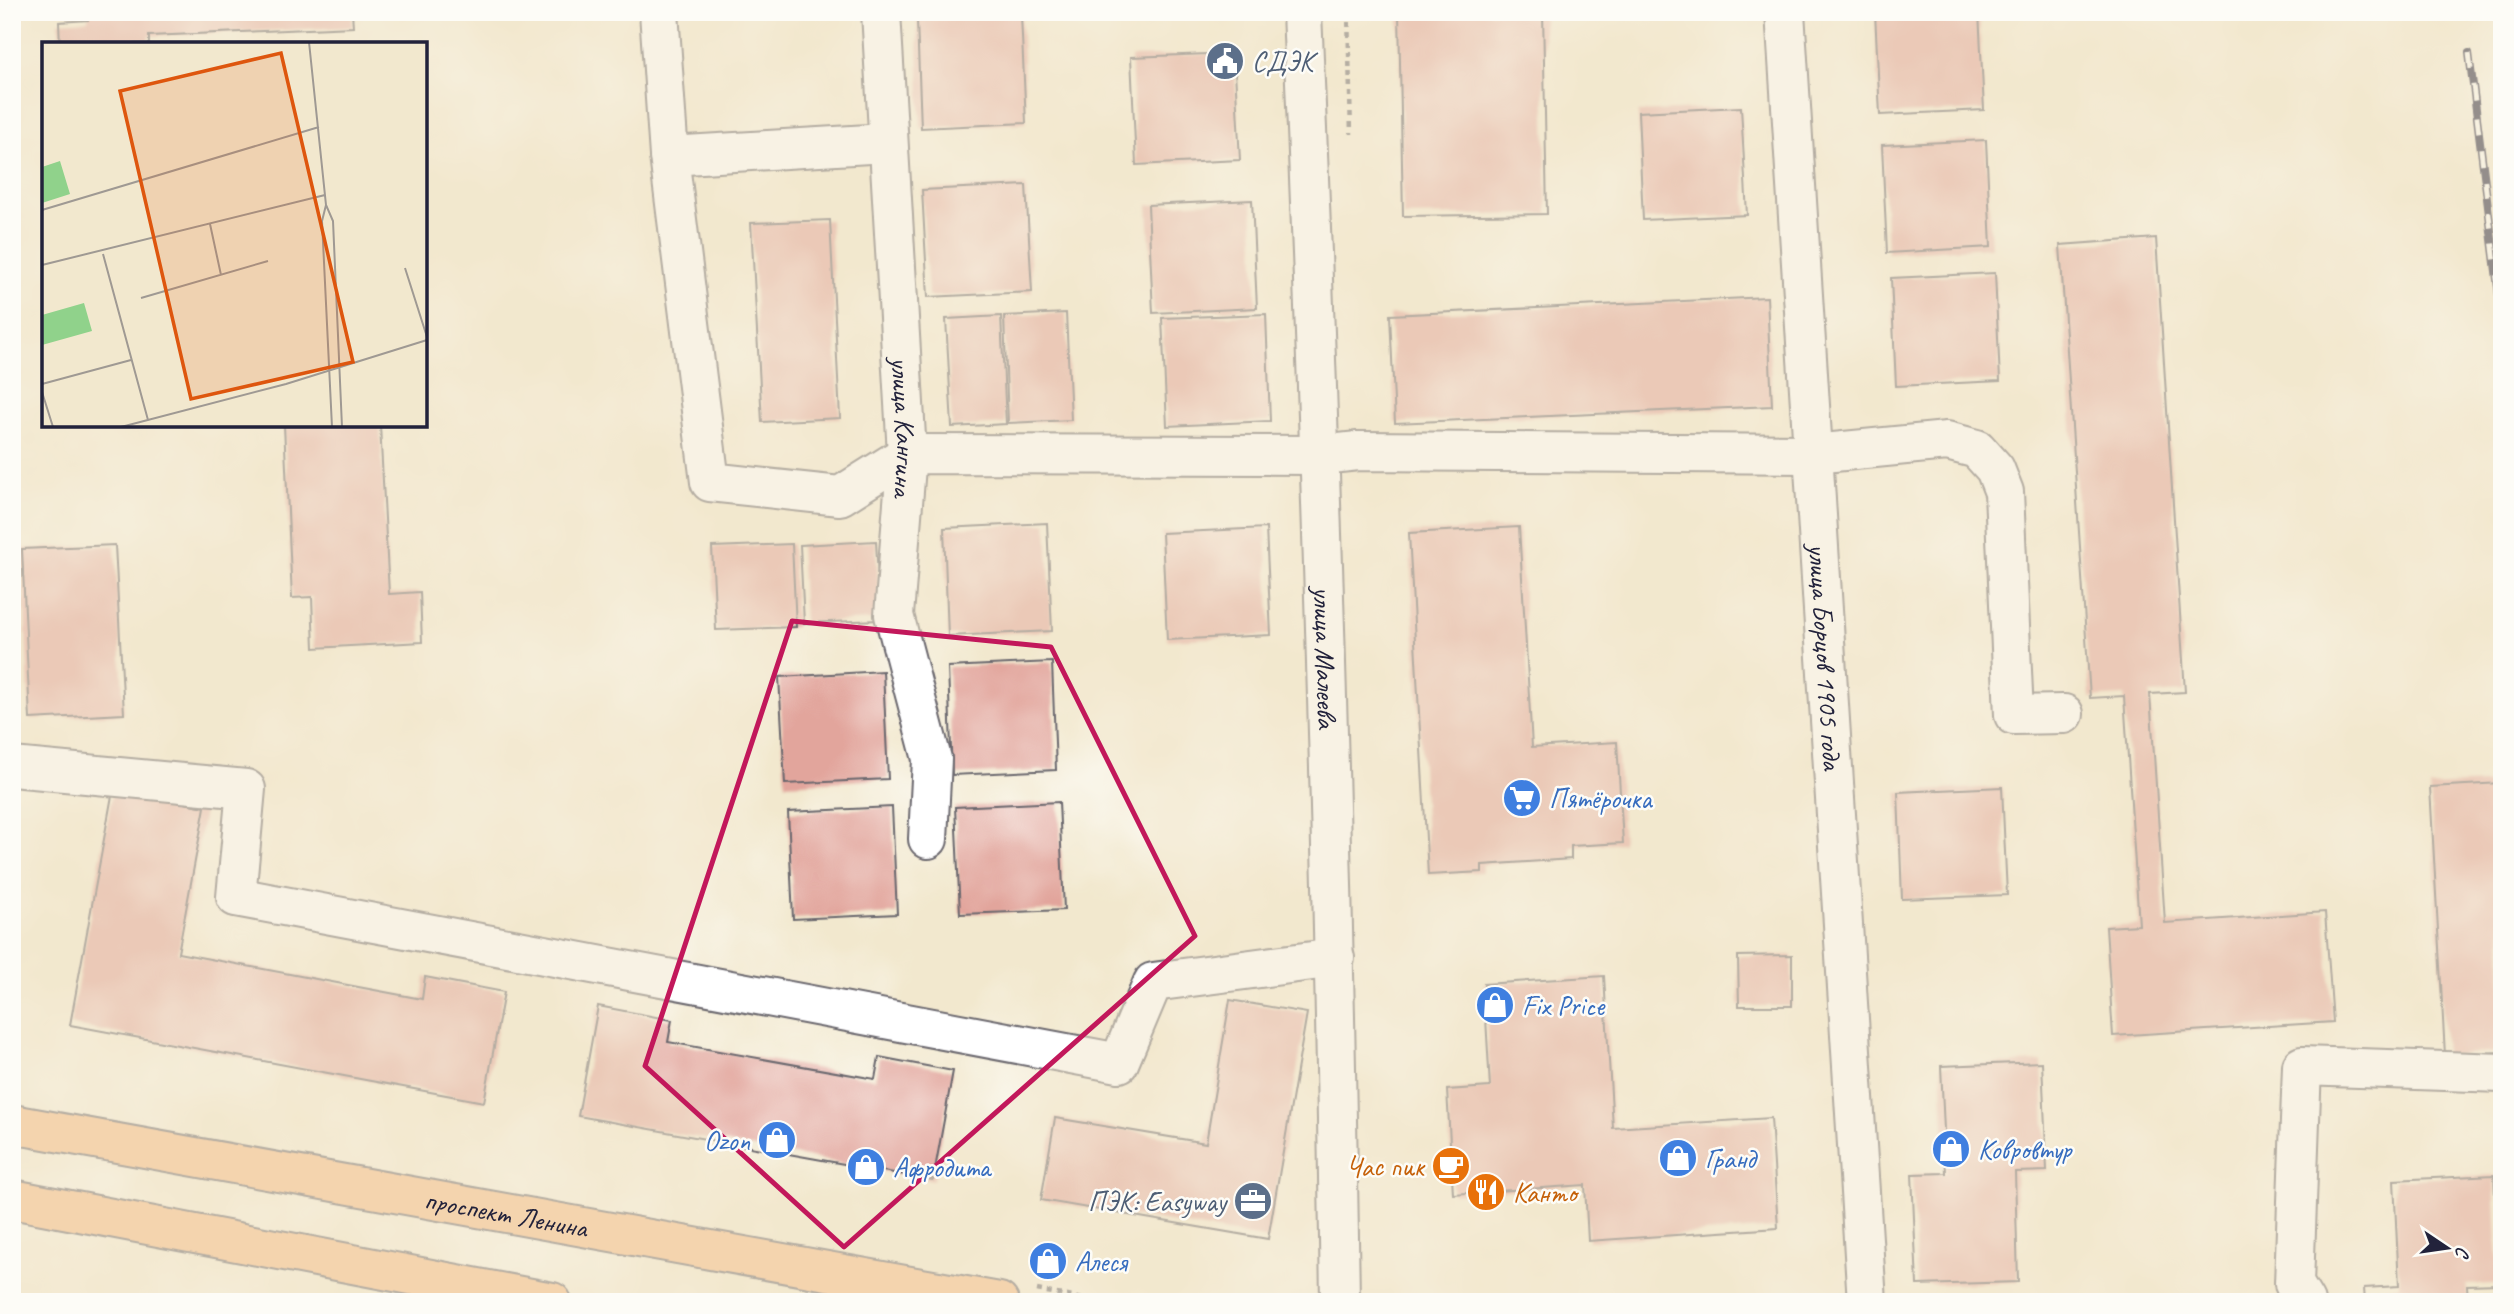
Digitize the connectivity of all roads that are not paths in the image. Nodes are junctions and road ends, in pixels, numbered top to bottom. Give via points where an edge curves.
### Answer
1 (659, 12) edge
2 (881, 12) edge
3 (1302, 12) edge
4 (1785, 12) edge
5 (887, 143) junction
6 (669, 156) junction
7 (907, 454) junction
8 (1813, 454) junction
9 (1321, 455) junction
10 (2064, 714) dead end
11 (12, 767) edge
12 (928, 839) dead end
13 (1335, 958) junction
14 (2502, 1073) edge
15 (12, 1124) edge
16 (12, 1199) edge
17 (552, 1302) edge
18 (999, 1302) edge
19 (1340, 1302) edge
20 (1867, 1302) edge
21 (2305, 1302) edge

1 - 6 street
2 - 5 street, улица Кангина
3 - 9 street, улица Малеева
4 - 8 street, улица Борцов 1905 года
5 - 6 street
5 - 7 street, улица Кангина
6 - 7 street via 710,482 840,496
7 - 9 street
7 - 12 street, улица Кангина via 894,615 932,759
8 - 9 street via 1358,451
8 - 10 street via 1947,441 1977,449 1996,469 2004,492 2014,715
8 - 20 street, улица Борцов 1905 года
9 - 13 street, улица Малеева
11 - 13 street via 246,789 236,897 1119,1063 1153,982
13 - 19 street, улица Малеева
14 - 21 street via 2302,1066 2294,1284
15 - 18 main road, проспект Ленина
16 - 17 main road

